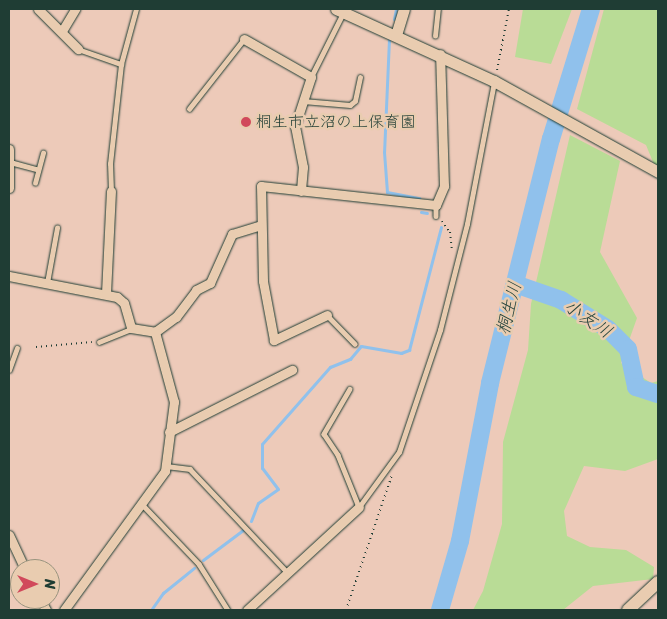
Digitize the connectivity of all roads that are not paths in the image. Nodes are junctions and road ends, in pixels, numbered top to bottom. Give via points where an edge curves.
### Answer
1 (38, 9) edge
2 (75, 9) edge
3 (136, 9) edge
4 (404, 9) edge
5 (438, 9) edge
6 (340, 10) edge
7 (62, 31) junction
8 (396, 35) junction
9 (435, 36) dead end
10 (244, 39) joint
11 (78, 50) joint
12 (440, 54) junction
13 (122, 64) junction
14 (310, 77) junction
15 (360, 78) dead end
16 (496, 80) junction
17 (302, 100) junction
18 (189, 109) dead end
19 (9, 149) edge
20 (43, 153) dead end
21 (10, 162) junction
22 (37, 169) junction
23 (658, 172) edge
24 (35, 183) dead end
25 (9, 188) edge
26 (111, 190) joint
27 (301, 191) junction
28 (436, 205) junction
29 (436, 216) road end
30 (259, 226) junction
31 (58, 228) dead end
32 (9, 276) edge
33 (47, 283) junction
34 (106, 293) junction
35 (327, 315) joint
36 (132, 329) junction
37 (155, 332) junction
38 (99, 342) road end
39 (355, 344) dead end
40 (17, 348) dead end
41 (9, 370) edge
42 (292, 370) dead end
43 (350, 389) dead end
44 (169, 432) junction
45 (166, 466) junction
46 (141, 503) junction
47 (358, 507) junction
48 (9, 536) edge
49 (21, 559) edge
50 (288, 573) junction
51 (658, 582) edge
52 (64, 610) edge
53 (228, 610) edge
54 (247, 610) edge
55 (628, 610) edge

1 - 7 street
2 - 7 street
3 - 13 lane
4 - 8 street
5 - 9 lane
6 - 8 street
6 - 14 lane
7 - 11 street
8 - 12 street
10 - 14 street
10 - 18 lane
11 - 13 lane
12 - 16 street
12 - 28 street via 444,186
13 - 26 lane via 110,164
14 - 17 street
15 - 17 lane via 355,102 350,105
16 - 23 street
16 - 47 lane via 454,281 400,452
17 - 27 street via 295,126 303,167
19 - 21 street
20 - 22 lane
21 - 22 lane
21 - 25 street
22 - 24 lane
26 - 34 street
27 - 28 street
27 - 30 street via 261,186
28 - 29 lane
30 - 35 street via 267,318 274,340
30 - 37 street via 232,234 210,283 196,290 176,317
31 - 33 lane
32 - 33 street
33 - 34 street
34 - 36 street via 122,301
35 - 39 lane
36 - 37 street
36 - 38 lane
37 - 44 street via 174,402
40 - 41 lane
42 - 44 street
43 - 47 lane via 324,434 338,455
44 - 45 street
45 - 46 street
45 - 50 lane via 190,469
46 - 52 street
46 - 53 lane via 199,564
47 - 50 street
48 - 49 street
50 - 54 street
51 - 55 main road

